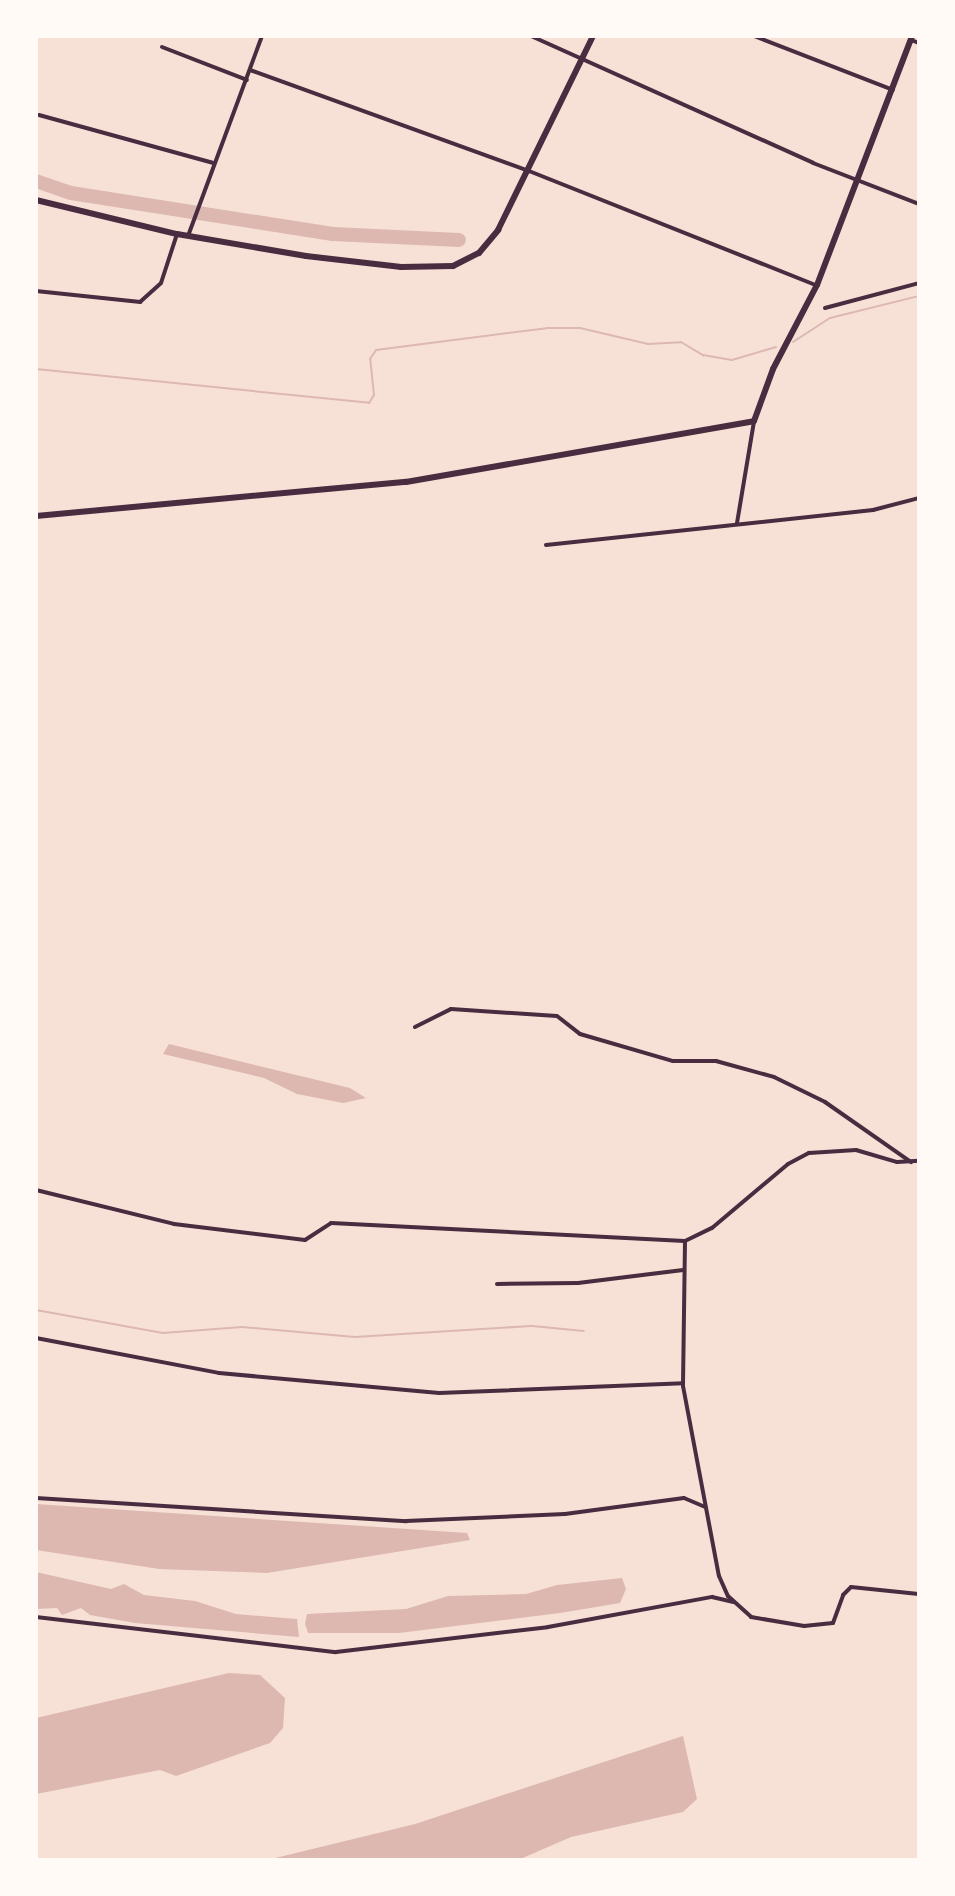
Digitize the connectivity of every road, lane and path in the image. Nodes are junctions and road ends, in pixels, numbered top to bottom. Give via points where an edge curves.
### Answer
1 (262, 36) edge
2 (531, 36) edge
3 (593, 36) edge
4 (754, 36) edge
5 (912, 38) edge
6 (919, 43) edge
7 (162, 47) dead end
8 (585, 60) junction
9 (250, 70) junction
10 (247, 80) junction
11 (893, 90) junction
12 (39, 115) dead end
13 (213, 163) junction
14 (529, 171) junction
15 (859, 181) junction
16 (36, 200) edge
17 (919, 204) edge
18 (177, 234) junction
19 (188, 236) junction
20 (919, 283) edge
21 (817, 285) junction
22 (36, 291) edge
23 (825, 308) dead end
24 (754, 421) junction
25 (919, 498) edge
26 (36, 516) edge
27 (737, 523) junction
28 (546, 545) dead end
29 (415, 1027) dead end
30 (916, 1162) edge
31 (36, 1190) edge
32 (685, 1241) junction
33 (683, 1270) junction
34 (497, 1284) dead end
35 (36, 1338) edge
36 (683, 1383) junction
37 (36, 1498) edge
38 (705, 1507) junction
39 (919, 1594) edge
40 (733, 1602) junction
41 (36, 1617) edge

1 - 9 street
2 - 8 street
3 - 8 street
4 - 11 street
5 - 6 street
5 - 11 street
7 - 10 street
8 - 14 street
8 - 15 street
9 - 10 street
9 - 14 street
10 - 13 street
11 - 15 street
12 - 13 street
13 - 19 street
14 - 19 street via 498,230 479,253 453,266 411,267
14 - 21 street
15 - 17 street
15 - 21 street
16 - 18 street
18 - 19 street
18 - 22 street via 161,283 140,302
20 - 23 street
21 - 24 street via 773,369
24 - 26 street via 406,482
24 - 27 street
25 - 27 street via 873,510
27 - 28 street
29 - 30 street via 451,1009 557,1016 580,1034 673,1061 716,1061 774,1077 825,1102 872,1140
30 - 32 street via 856,1150 809,1153 788,1164 712,1228
31 - 32 street via 186,1226 305,1240 331,1223
32 - 33 street
33 - 34 street via 592,1282
33 - 36 street
35 - 36 street via 219,1373 439,1393
36 - 38 street
37 - 38 street via 406,1521 565,1514 684,1498
38 - 40 street via 719,1576
39 - 40 street via 851,1587 833,1623 791,1625 756,1619
40 - 41 street via 712,1597 453,1641 315,1651

